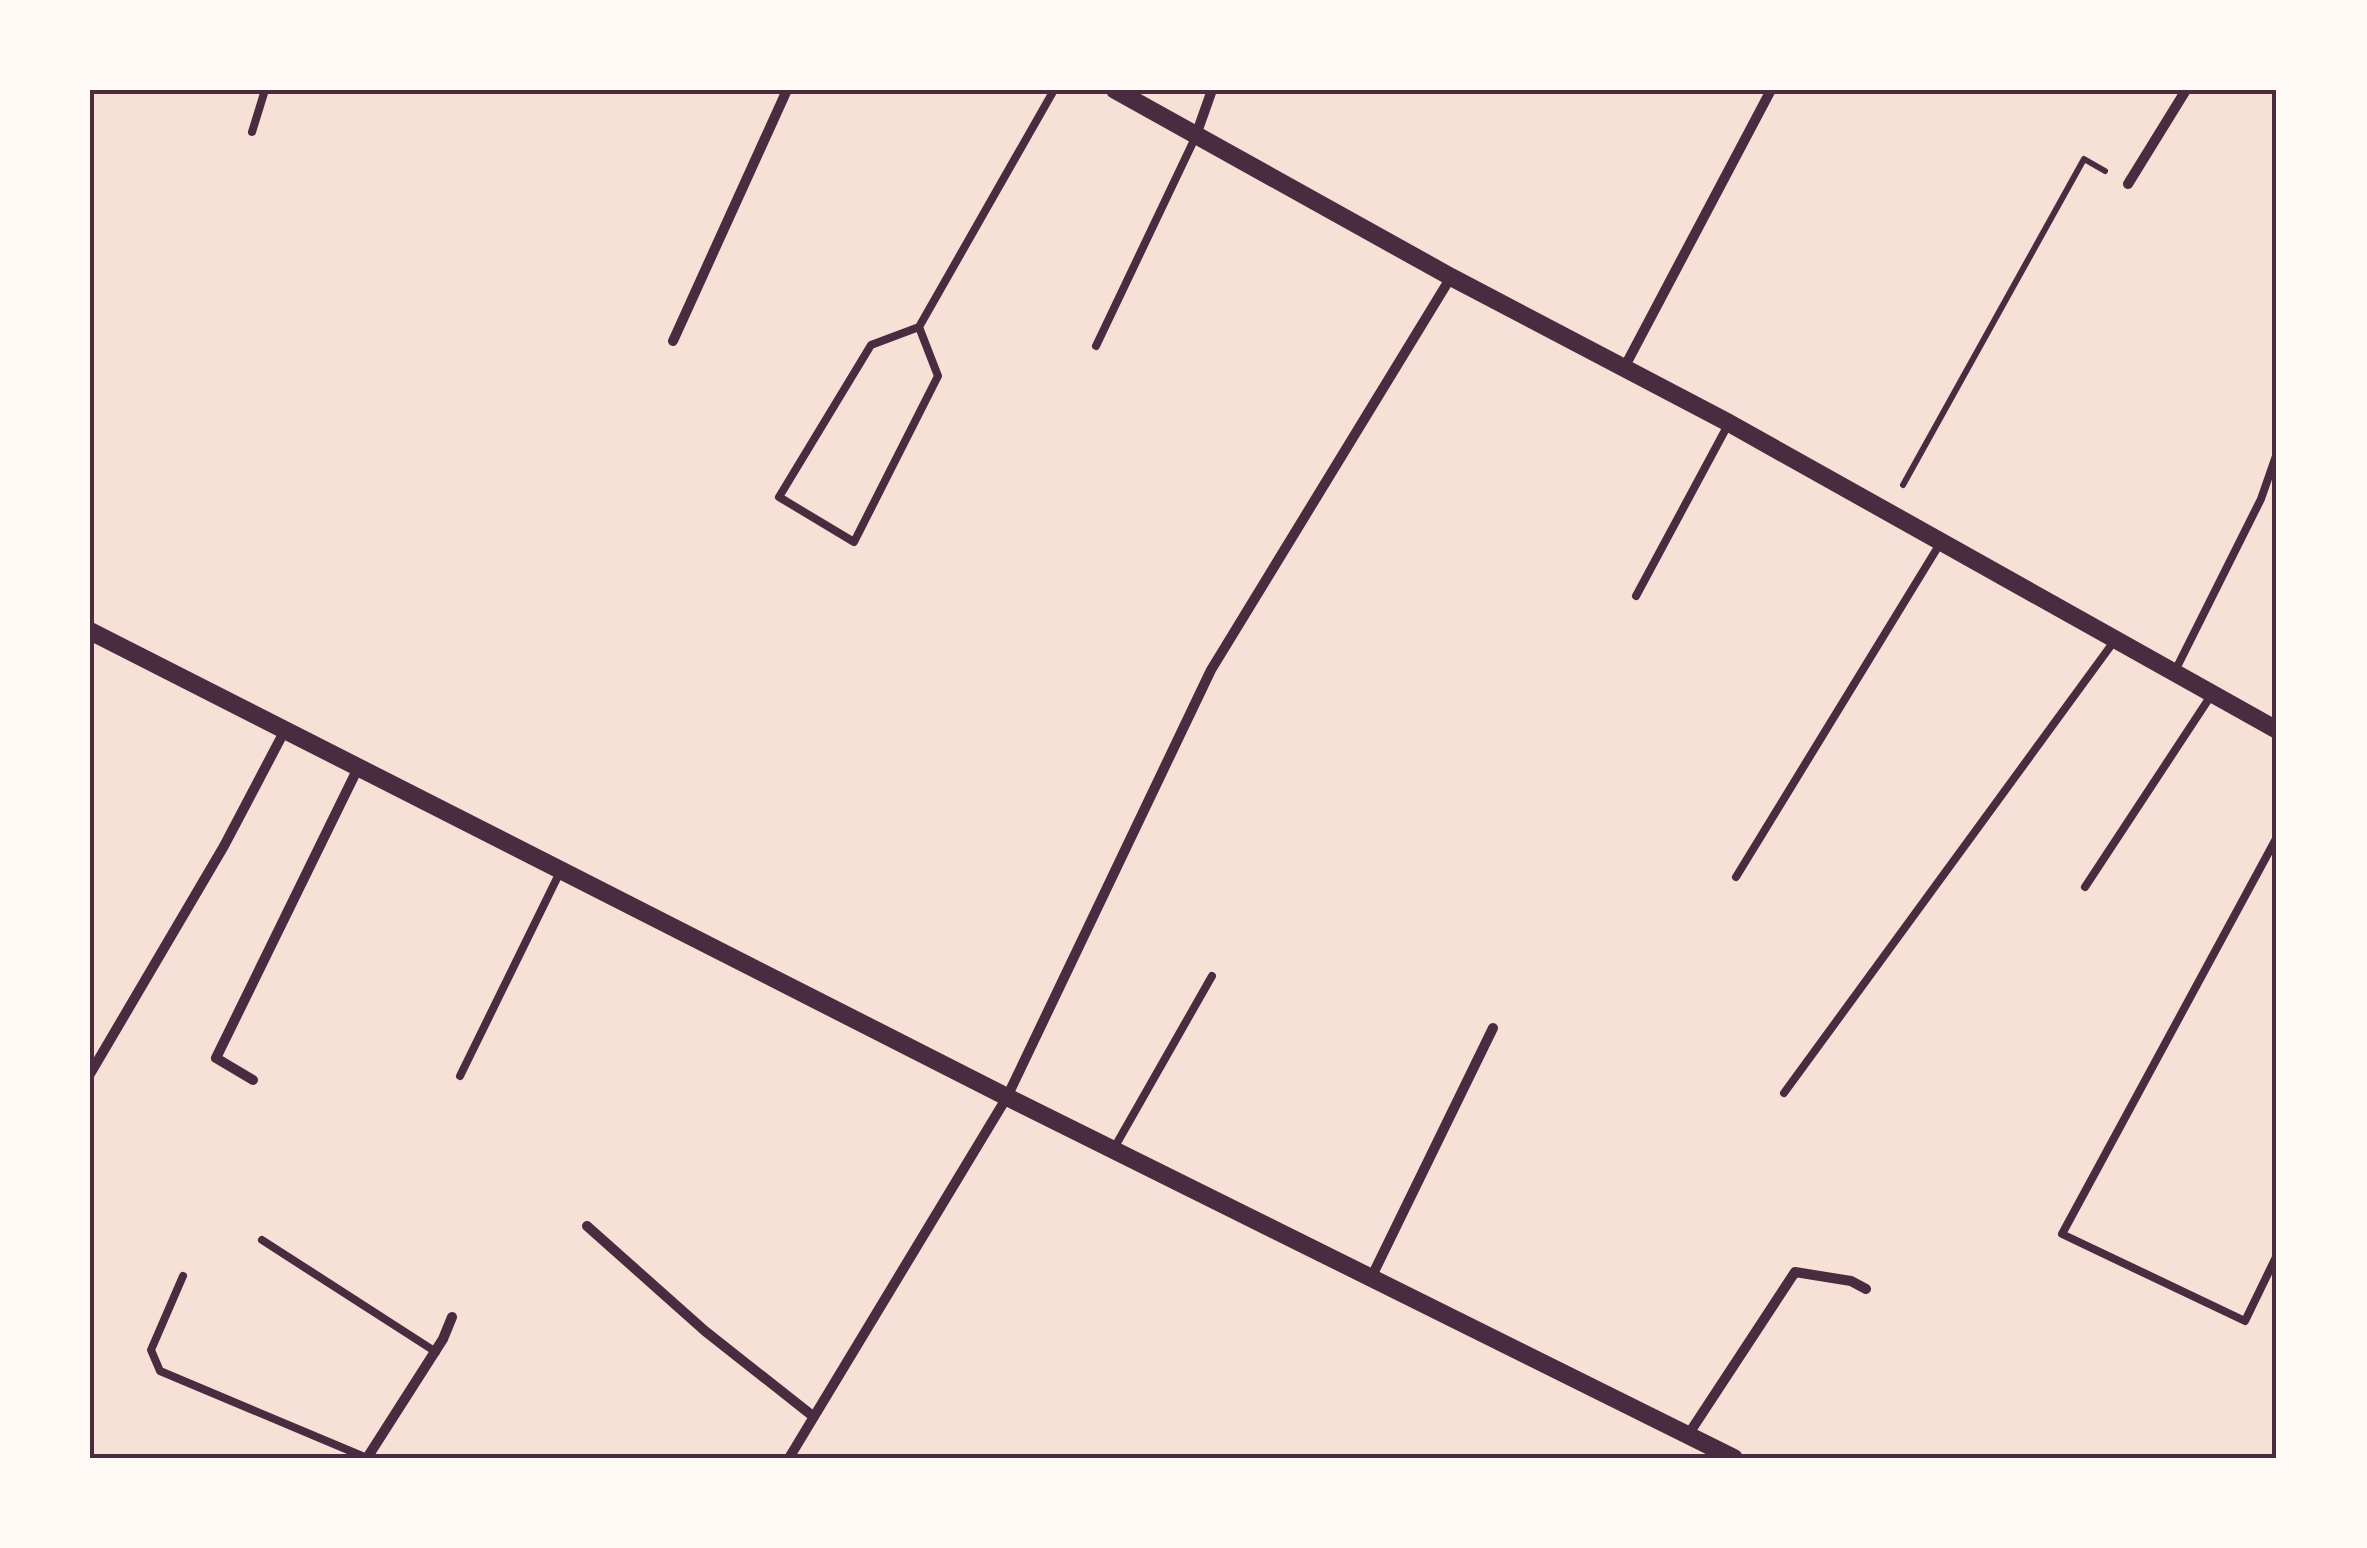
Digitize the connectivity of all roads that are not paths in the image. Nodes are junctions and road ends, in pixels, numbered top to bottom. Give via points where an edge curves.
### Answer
1 (266, 90) edge
2 (787, 90) edge
3 (1054, 90) edge
4 (1115, 90) edge
5 (1212, 90) edge
6 (1771, 90) edge
7 (2186, 90) edge
8 (252, 132) dead end
9 (1196, 135) junction
10 (2128, 184) dead end
11 (1451, 277) junction
12 (918, 327) junction
13 (673, 342) dead end
14 (1096, 346) dead end
15 (1624, 368) junction
16 (1729, 423) junction
17 (2277, 454) edge
18 (1941, 542) junction
19 (1636, 596) dead end
20 (90, 631) edge
21 (2115, 640) junction
22 (2174, 672) junction
23 (2212, 694) junction
24 (284, 730) junction
25 (2277, 730) edge
26 (358, 768) junction
27 (2277, 837) edge
28 (561, 870) junction
29 (1736, 877) dead end
30 (2085, 886) dead end
31 (1212, 976) dead end
32 (1493, 1028) dead end
33 (90, 1074) edge
34 (460, 1076) dead end
35 (254, 1080) dead end
36 (1784, 1093) dead end
37 (1008, 1098) junction
38 (1114, 1150) junction
39 (588, 1226) dead end
40 (262, 1240) dead end
41 (2277, 1256) edge
42 (183, 1276) dead end
43 (1371, 1278) junction
44 (1866, 1289) dead end
45 (452, 1317) dead end
46 (436, 1352) junction
47 (814, 1417) junction
48 (1688, 1435) junction
49 (367, 1458) edge
50 (789, 1458) edge
51 (1734, 1458) edge

1 - 8 lane
2 - 13 street
3 - 12 lane
4 - 9 street
5 - 9 street
6 - 15 street
7 - 10 street
9 - 11 street
9 - 14 lane
11 - 15 street
11 - 37 street via 1211,670
12 - 12 lane via 870,345 779,497 854,542 938,376
15 - 16 street
16 - 18 street
16 - 19 lane
17 - 22 lane
18 - 21 street
18 - 29 lane
20 - 24 street
21 - 22 street
21 - 36 lane
22 - 23 street
23 - 25 street
23 - 30 lane
24 - 26 street
24 - 33 street
26 - 28 street
26 - 35 street via 216,1058
27 - 41 lane via 2062,1234 2244,1321
28 - 34 lane
28 - 37 street
31 - 38 lane
32 - 43 street
37 - 38 street
37 - 47 street
38 - 43 street
39 - 47 street
40 - 46 lane
42 - 49 lane via 150,1350 160,1370
43 - 48 street
44 - 48 street via 1796,1272
45 - 46 street
46 - 49 street
47 - 50 street
48 - 51 street

